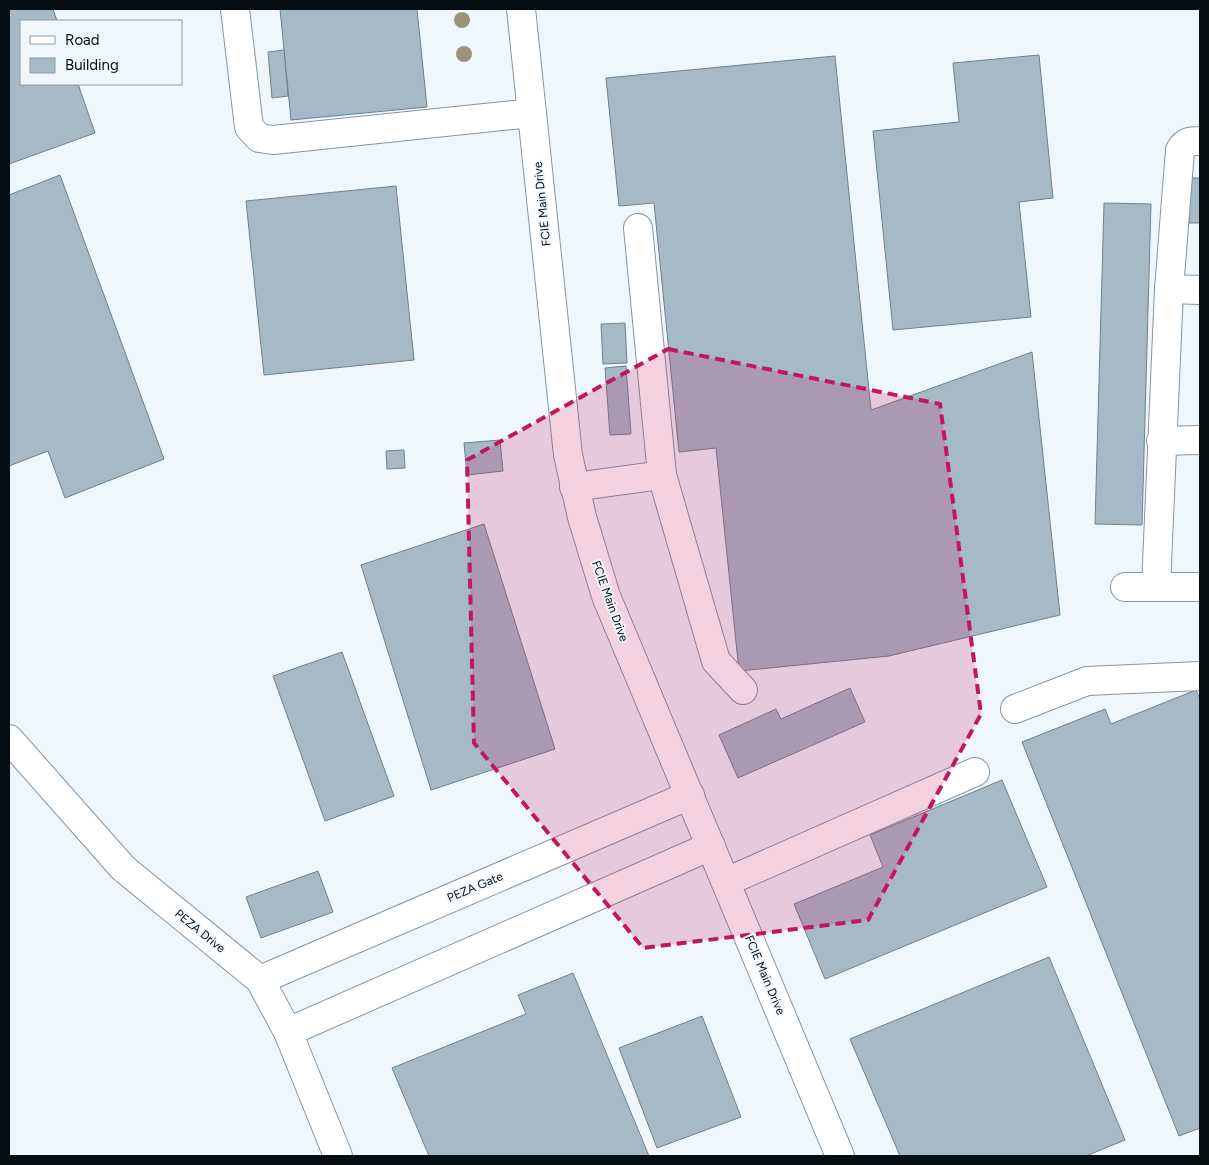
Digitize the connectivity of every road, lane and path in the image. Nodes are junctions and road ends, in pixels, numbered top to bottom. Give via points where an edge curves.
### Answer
1 (235, 9) edge
2 (521, 9) edge
3 (532, 113) junction
4 (1200, 141) edge
5 (638, 228) dead end
6 (1169, 289) junction
7 (1200, 290) edge
8 (1200, 440) edge
9 (1161, 441) junction
10 (662, 475) junction
11 (574, 487) junction
12 (1125, 587) dead end
13 (1156, 587) junction
14 (1200, 587) edge
15 (1200, 676) edge
16 (743, 690) dead end
17 (1015, 708) dead end
18 (9, 739) edge
19 (975, 772) dead end
20 (690, 795) junction
21 (711, 846) junction
22 (726, 882) junction
23 (260, 980) junction
24 (288, 1032) junction
25 (338, 1156) edge
26 (840, 1156) edge

1 - 3 street via 249,127 258,138 273,140
2 - 3 street, FCIE Main Drive
3 - 11 street, FCIE Main Drive
4 - 6 street via 1183,144 1180,150
5 - 10 street
6 - 7 street
6 - 9 street
8 - 9 street
9 - 13 street
10 - 11 street
10 - 16 street via 716,661
11 - 20 street, FCIE Main Drive via 606,596
12 - 13 street
13 - 14 street
15 - 17 street via 1087,681
18 - 23 street, PEZA Drive via 124,868
19 - 22 street
20 - 21 street, FCIE Main Drive
20 - 23 street, PEZA Gate
21 - 22 street, FCIE Main Drive
21 - 24 street
22 - 26 street, FCIE Main Drive
23 - 24 street, PEZA Drive
24 - 25 street, PEZA Drive

